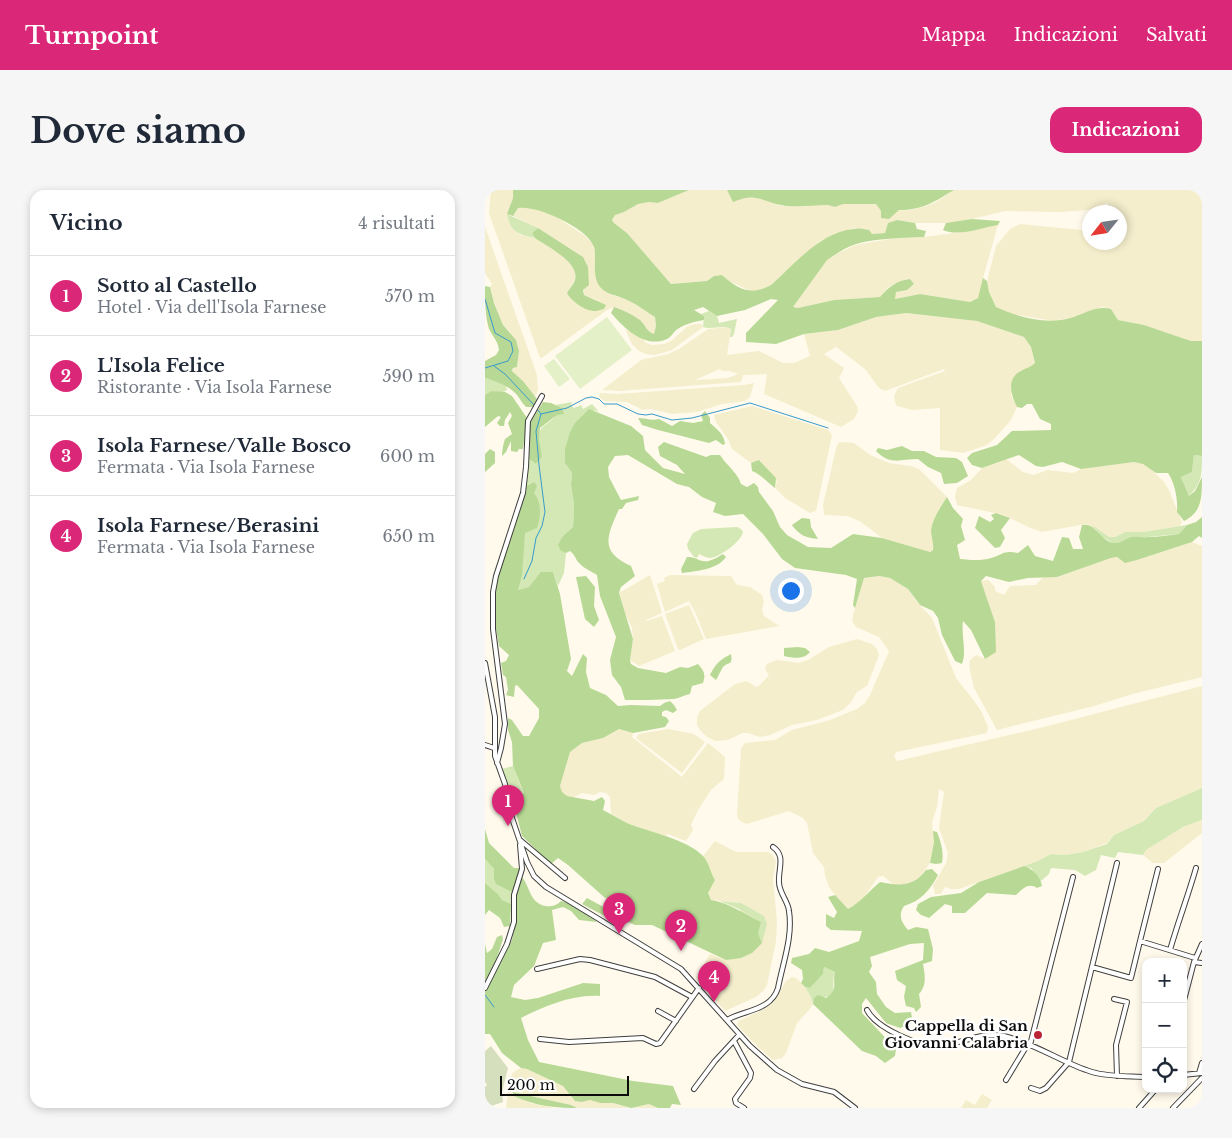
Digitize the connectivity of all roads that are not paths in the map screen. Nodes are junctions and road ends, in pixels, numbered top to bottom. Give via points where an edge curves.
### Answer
1 (542, 396) dead end
2 (485, 663) edge
3 (485, 745) edge
4 (494, 748) junction
5 (497, 763) junction
6 (521, 842) junction
7 (773, 847) dead end
8 (1117, 863) dead end
9 (1195, 868) dead end
10 (1158, 869) dead end
11 (1073, 877) dead end
12 (565, 878) dead end
13 (1140, 941) junction
14 (1202, 944) edge
15 (1170, 950) junction
16 (1195, 960) junction
17 (1202, 963) edge
18 (1092, 967) junction
19 (537, 969) dead end
20 (1187, 985) edge
21 (485, 988) edge
22 (699, 988) junction
23 (693, 997) junction
24 (1114, 999) dead end
25 (867, 1010) dead end
26 (657, 1011) dead end
27 (727, 1020) junction
28 (677, 1021) junction
29 (739, 1035) junction
30 (540, 1039) dead end
31 (734, 1041) junction
32 (1030, 1044) junction
33 (1069, 1062) junction
34 (1202, 1064) edge
35 (1200, 1073) edge
36 (1187, 1075) edge
37 (1117, 1076) junction
38 (1142, 1077) edge
39 (1202, 1078) edge
40 (1006, 1080) dead end
41 (1031, 1088) dead end
42 (694, 1089) dead end
43 (1152, 1093) edge
44 (744, 1108) edge
45 (855, 1108) edge
46 (1139, 1108) edge
47 (1173, 1108) edge

1 - 5 street via 527,425 523,493 493,592 493,629 505,724
2 - 4 street via 495,717
3 - 4 street
4 - 5 street
5 - 6 street
6 - 12 street
6 - 21 street via 522,869 514,895 512,927
6 - 22 street via 530,869 541,883 670,961
7 - 27 street via 781,858 779,885 787,902 791,932 778,988 771,1000 754,1011
8 - 18 street
9 - 15 street
10 - 13 street
11 - 32 street
13 - 15 street
13 - 18 street via 1131,978
14 - 16 street
15 - 16 street
16 - 17 street
16 - 20 street
18 - 33 street
19 - 23 street via 580,959 590,960 655,977
22 - 23 street
22 - 27 street
23 - 28 street
24 - 37 street via 1127,1002 1116,1045
25 - 32 street via 883,1027 933,1045 973,1037 1000,1036
26 - 28 street
27 - 29 street
28 - 30 street via 659,1044 643,1038 569,1042
29 - 31 street
29 - 45 street via 785,1075 806,1086 834,1092
31 - 42 street
31 - 44 street via 751,1071 735,1099
32 - 33 street
32 - 40 street
33 - 37 street via 1091,1072
33 - 41 street via 1046,1088
34 - 35 street
35 - 36 street
37 - 38 street
39 - 47 street
43 - 46 street

